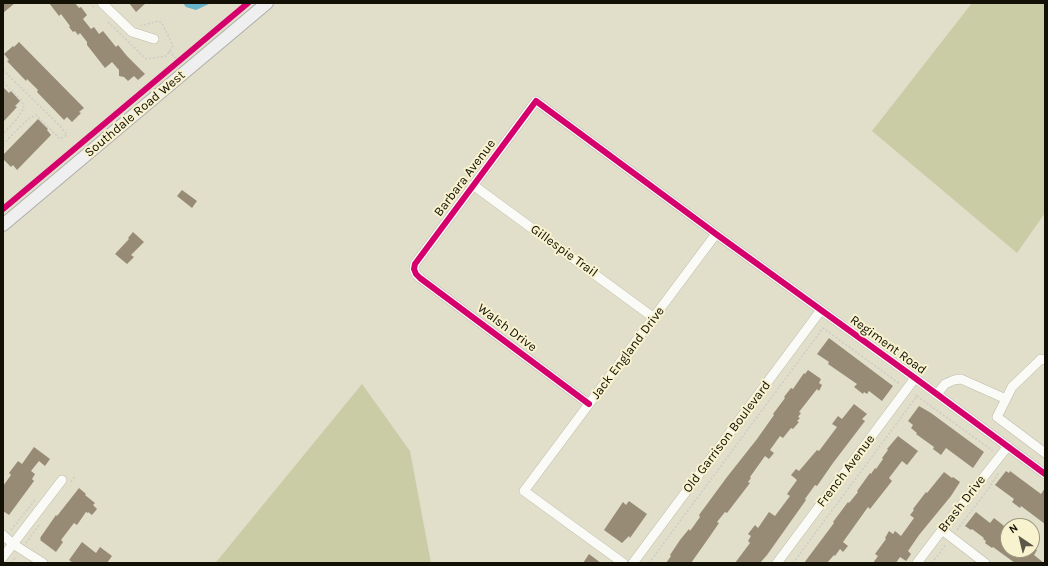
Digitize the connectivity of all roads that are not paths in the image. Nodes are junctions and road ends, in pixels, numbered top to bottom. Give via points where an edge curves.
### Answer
1 (102, 3) edge
2 (267, 3) edge
3 (154, 39) dead end
4 (536, 101) joint
5 (473, 184) junction
6 (3, 225) edge
7 (716, 234) junction
8 (414, 269) joint
9 (821, 310) junction
10 (654, 318) junction
11 (1045, 360) edge
12 (916, 378) junction
13 (937, 394) junction
14 (1006, 400) junction
15 (589, 404) junction
16 (1008, 446) junction
17 (1045, 453) edge
18 (1045, 474) edge
19 (62, 480) dead end
20 (942, 530) junction
21 (6, 534) edge
22 (13, 544) junction
23 (3, 557) edge
24 (43, 563) edge
25 (623, 563) edge
26 (633, 563) edge
27 (777, 563) edge
28 (918, 563) edge
29 (985, 563) edge

1 - 3 street via 132,32
2 - 6 main road, Southdale Road West
4 - 5 street, Barbara Avenue
4 - 7 street, Regiment Road
5 - 8 street, Barbara Avenue via 415,264
5 - 10 street, Gillespie Trail
7 - 9 street, Regiment Road
7 - 10 street, Jack England Drive
8 - 15 street, Walsh Drive via 420,278
9 - 12 street, Regiment Road
9 - 26 street, Old Garrison Boulevard
10 - 15 street, Jack England Drive
11 - 14 street via 1041,359 1012,387
12 - 13 street, Regiment Road
12 - 27 street, French Avenue
13 - 14 street via 945,384 961,379
13 - 16 street, Regiment Road
14 - 17 street via 997,417
15 - 25 street, Jack England Drive via 524,491
16 - 18 street, Regiment Road
16 - 20 street, Brash Drive
19 - 22 street
20 - 28 street, Brash Drive
20 - 29 street
21 - 22 street
22 - 23 street
22 - 24 street

